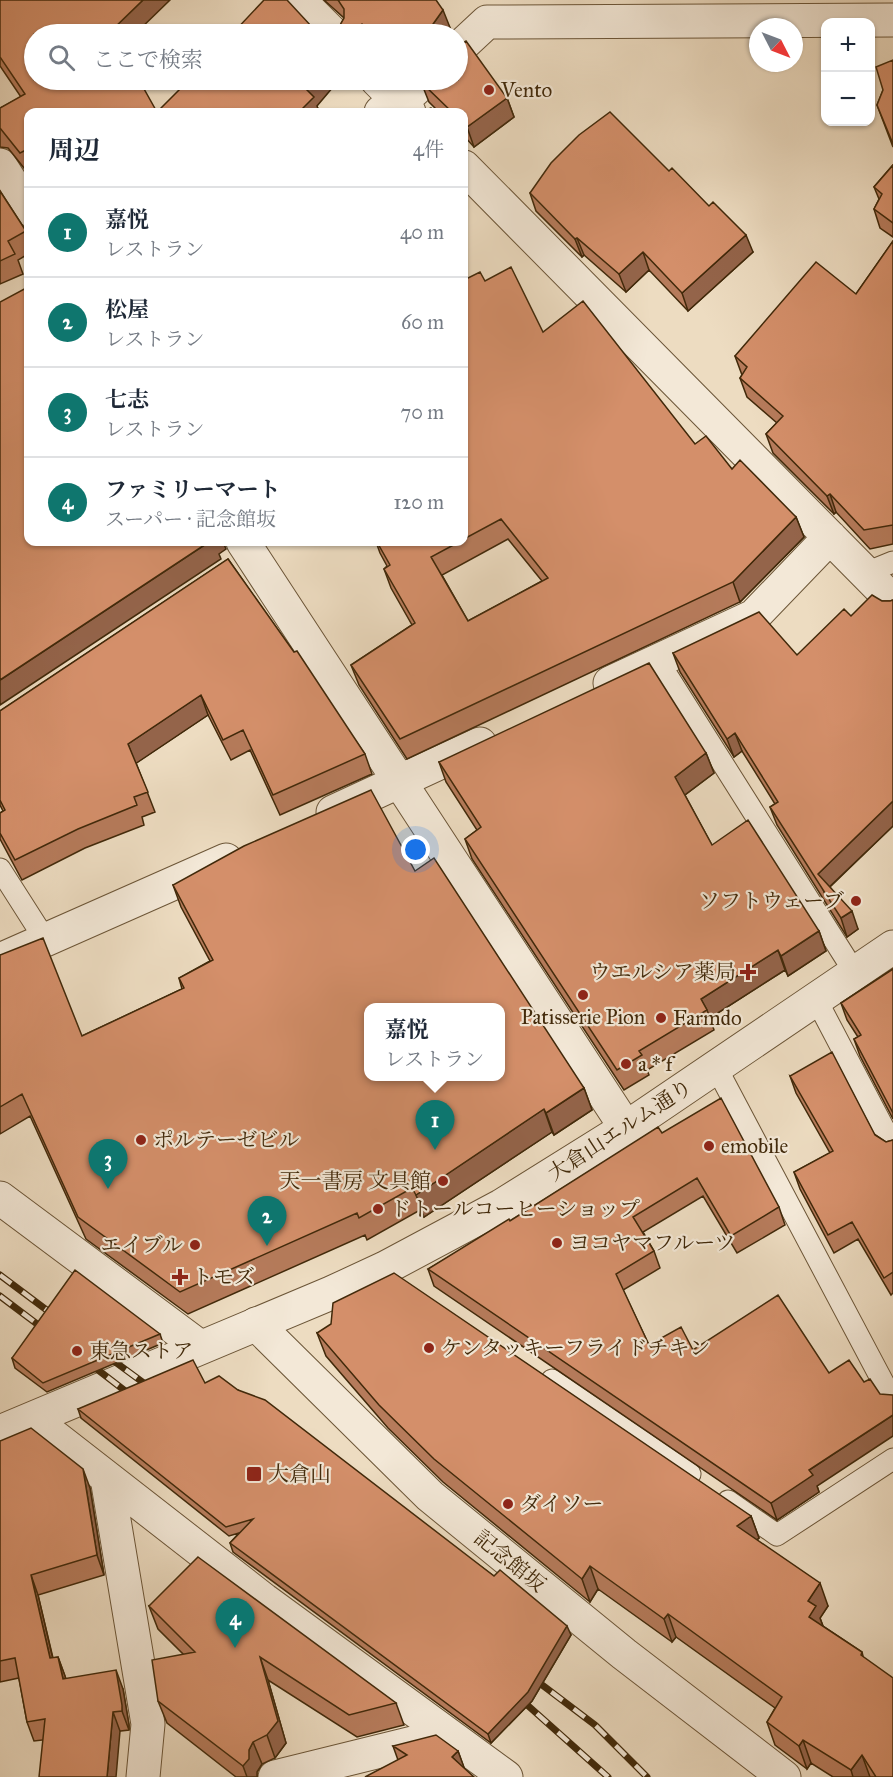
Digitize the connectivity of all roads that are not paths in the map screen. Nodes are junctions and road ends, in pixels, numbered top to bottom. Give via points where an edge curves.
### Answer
1 (299, 0) edge
2 (487, 11) edge
3 (893, 20) edge
4 (323, 24) edge
5 (468, 37) edge
6 (384, 90) edge
7 (415, 90) edge
8 (396, 108) edge
9 (398, 108) edge
10 (0, 165) edge
11 (468, 171) edge
12 (24, 202) edge
13 (830, 537) junction
14 (242, 554) edge
15 (879, 568) edge
16 (893, 601) edge
17 (658, 661) junction
18 (582, 696) edge
19 (507, 732) edge
20 (399, 783) junction
21 (303, 826) edge
22 (249, 850) edge
23 (0, 869) edge
24 (46, 941) junction
25 (893, 947) edge
26 (0, 960) edge
27 (855, 973) junction
28 (816, 999) junction
29 (716, 1067) junction
30 (626, 1128) junction
31 (893, 1146) edge
32 (0, 1198) edge
33 (256, 1324) junction
34 (200, 1347) junction
35 (536, 1370) edge
36 (893, 1401) edge
37 (33, 1420) junction
38 (0, 1432) edge
39 (893, 1459) edge
40 (107, 1478) junction
41 (447, 1734) junction
42 (143, 1777) edge
43 (275, 1777) edge
44 (506, 1777) edge
45 (784, 1777) edge

1 - 4 street
2 - 3 street
2 - 5 street
6 - 8 street
7 - 9 street
10 - 12 street
11 - 13 street
13 - 15 street
13 - 17 street via 754,616
14 - 20 street
15 - 16 street
17 - 18 street
17 - 27 lane
19 - 20 street
20 - 21 street
20 - 30 street
22 - 24 street
23 - 24 lane
24 - 26 street
25 - 27 street, 大倉山エルム通り
27 - 28 street, 大倉山エルム通り
28 - 29 street, 大倉山エルム通り
28 - 31 lane
29 - 30 street, 大倉山エルム通り
29 - 36 lane
30 - 33 street, 大倉山エルム通り via 393,1273
32 - 34 street
33 - 34 street, 大倉山エルム通り
33 - 45 street, 記念館坂 via 430,1496 624,1654
34 - 37 street, 大倉山エルム通り
35 - 39 lane via 777,1535
37 - 38 street, 大倉山エルム通り
37 - 40 street
40 - 41 street via 264,1600
40 - 42 street via 148,1724
41 - 43 street
41 - 44 street

